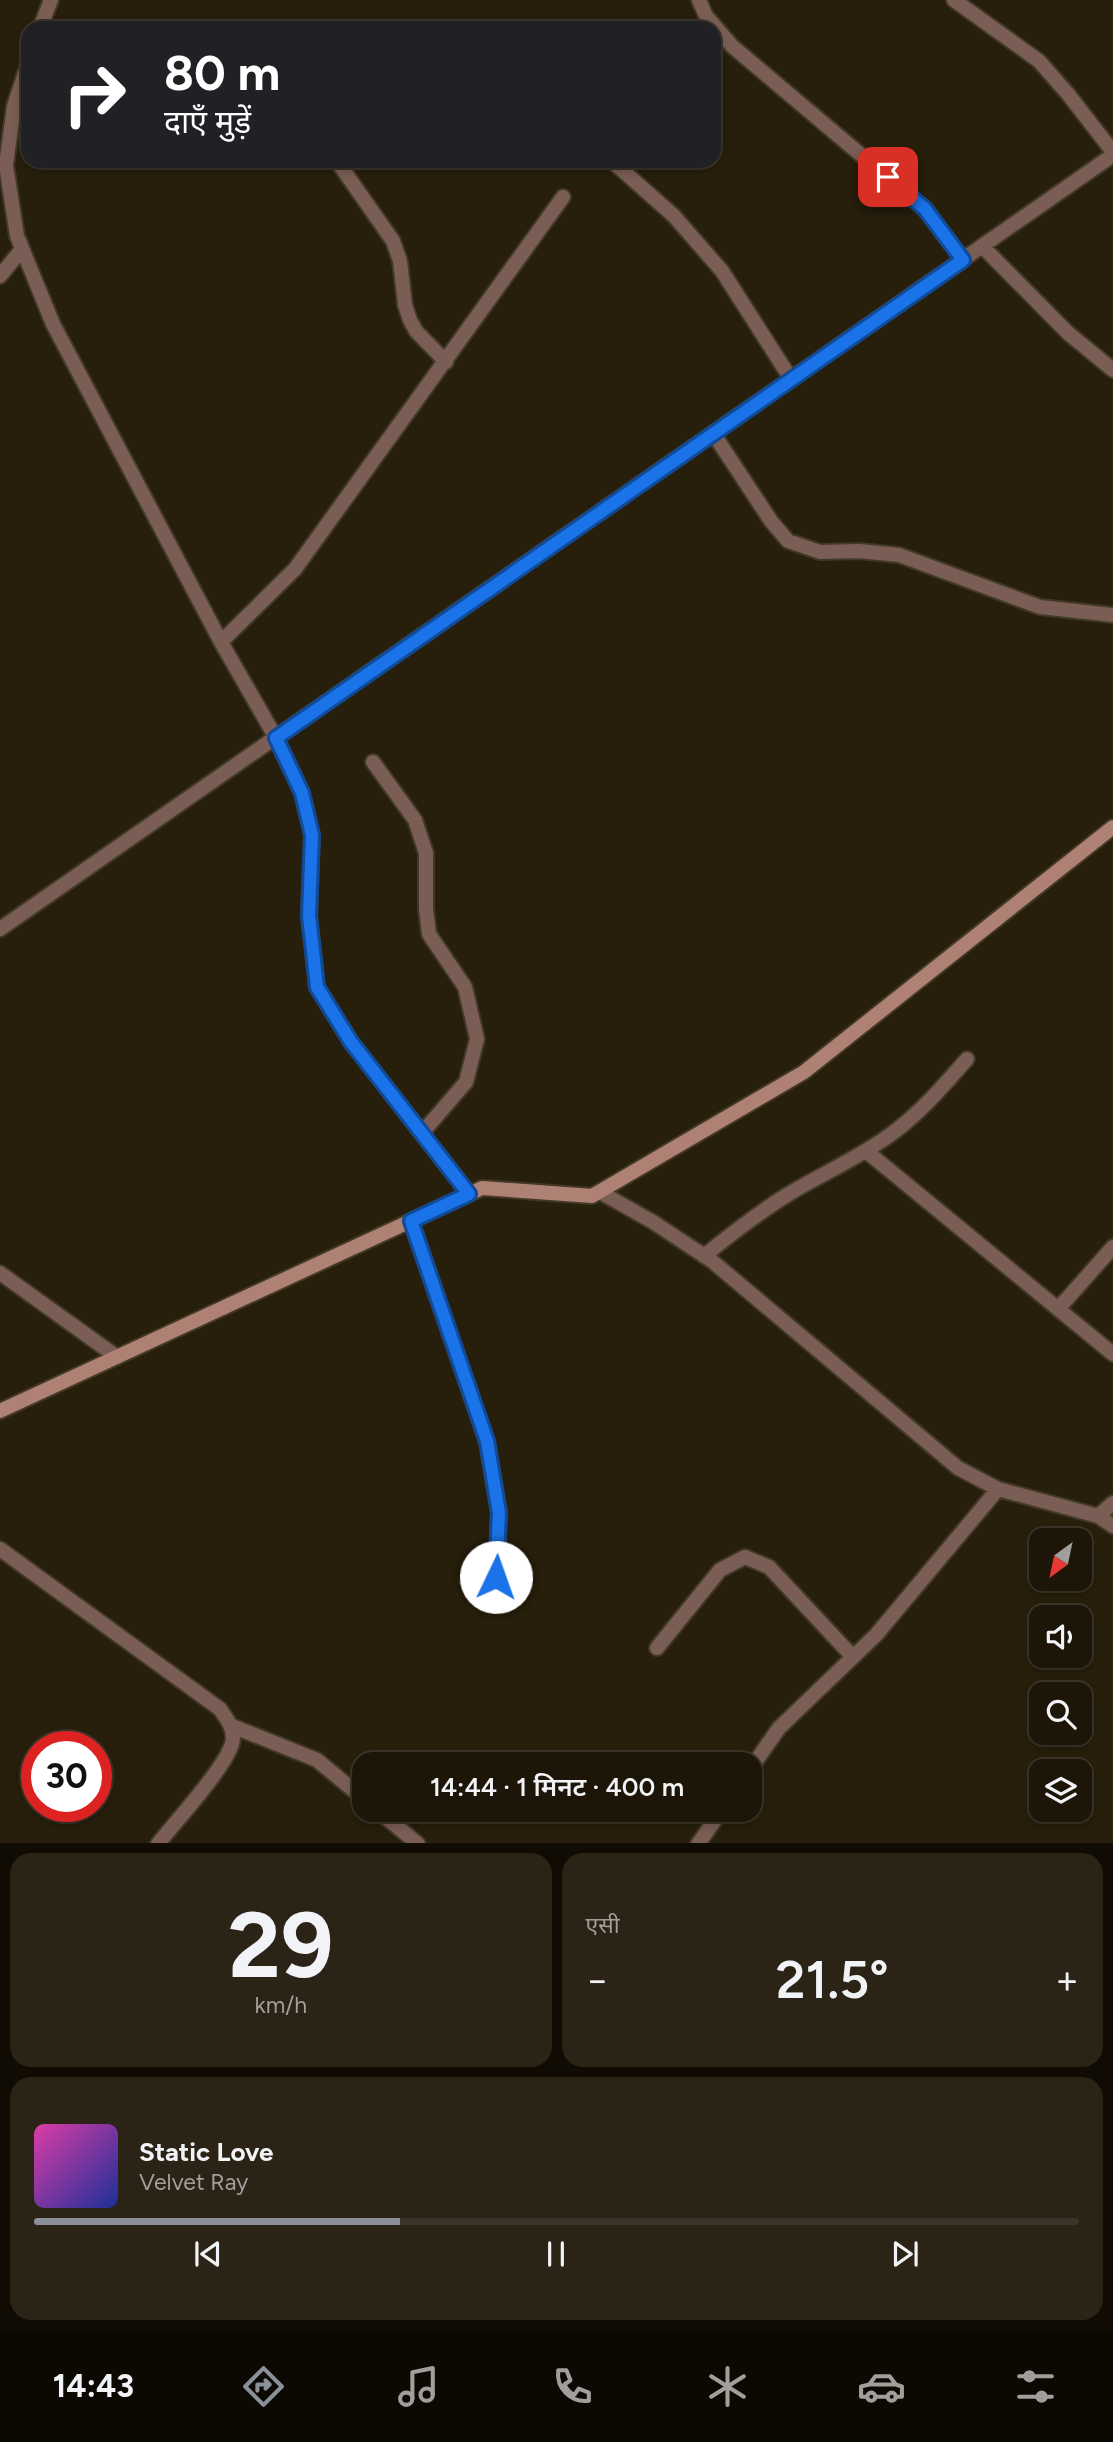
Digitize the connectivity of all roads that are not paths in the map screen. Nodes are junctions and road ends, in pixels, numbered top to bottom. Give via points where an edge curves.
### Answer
1 (51, 0) edge
2 (699, 0) edge
3 (954, 0) edge
4 (43, 21) edge
5 (710, 21) edge
6 (721, 33) edge
7 (21, 84) edge
8 (1113, 154) edge
9 (342, 168) edge
10 (620, 168) edge
11 (563, 197) dead end
12 (982, 246) junction
13 (22, 249) junction
14 (963, 260) junction
15 (0, 276) edge
16 (446, 362) junction
17 (1113, 370) edge
18 (791, 379) junction
19 (713, 433) junction
20 (1113, 615) edge
21 (221, 642) junction
22 (276, 738) junction
23 (373, 762) dead end
24 (1113, 827) edge
25 (0, 929) edge
26 (967, 1059) dead end
27 (422, 1133) junction
28 (866, 1151) junction
29 (600, 1192) junction
30 (469, 1194) junction
31 (411, 1221) junction
32 (1113, 1247) edge
33 (704, 1256) junction
34 (0, 1273) edge
35 (1058, 1309) junction
36 (1113, 1354) edge
37 (117, 1357) junction
38 (0, 1411) edge
39 (998, 1489) junction
40 (1113, 1503) edge
41 (1098, 1516) junction
42 (1113, 1526) edge
43 (0, 1549) edge
44 (496, 1577) dead end
45 (657, 1648) dead end
46 (853, 1657) junction
47 (232, 1727) junction
48 (762, 1752) edge
49 (352, 1789) edge
50 (392, 1822) edge
51 (713, 1822) edge
52 (158, 1843) edge
53 (418, 1843) edge
54 (698, 1843) edge

1 - 4 street
2 - 5 street
3 - 8 street via 1039,61
6 - 14 street via 925,209
7 - 13 street via 13,106 6,164
8 - 12 street
9 - 16 street via 393,241 410,320
10 - 18 street via 674,216 722,271
11 - 16 street
12 - 14 street
12 - 17 street via 1068,333
13 - 15 street
13 - 21 street via 52,324
14 - 18 street
16 - 21 street via 295,569
18 - 19 street
19 - 20 street via 788,541 820,551 899,555 1040,607
19 - 22 street
21 - 22 street
22 - 25 street
22 - 27 street via 302,793 312,835 309,916 317,987 351,1042
23 - 27 street via 415,820 426,853 429,934 465,987 477,1039 466,1083
24 - 29 main road via 804,1072
26 - 28 street via 932,1100
27 - 30 street
28 - 33 street via 788,1194
28 - 35 street
29 - 30 main road via 592,1196 482,1188
29 - 33 street
30 - 31 main road
31 - 37 main road
31 - 44 street via 487,1441 499,1513
32 - 35 street
33 - 39 street via 958,1468
34 - 37 street
35 - 36 street
37 - 38 main road
39 - 41 street
39 - 46 street
40 - 41 street
41 - 42 street
43 - 47 street via 220,1709
45 - 46 street via 720,1570 745,1558 769,1567
46 - 48 street via 779,1728
47 - 49 street via 317,1760
47 - 52 street via 233,1741 226,1759
50 - 53 street
51 - 54 street

